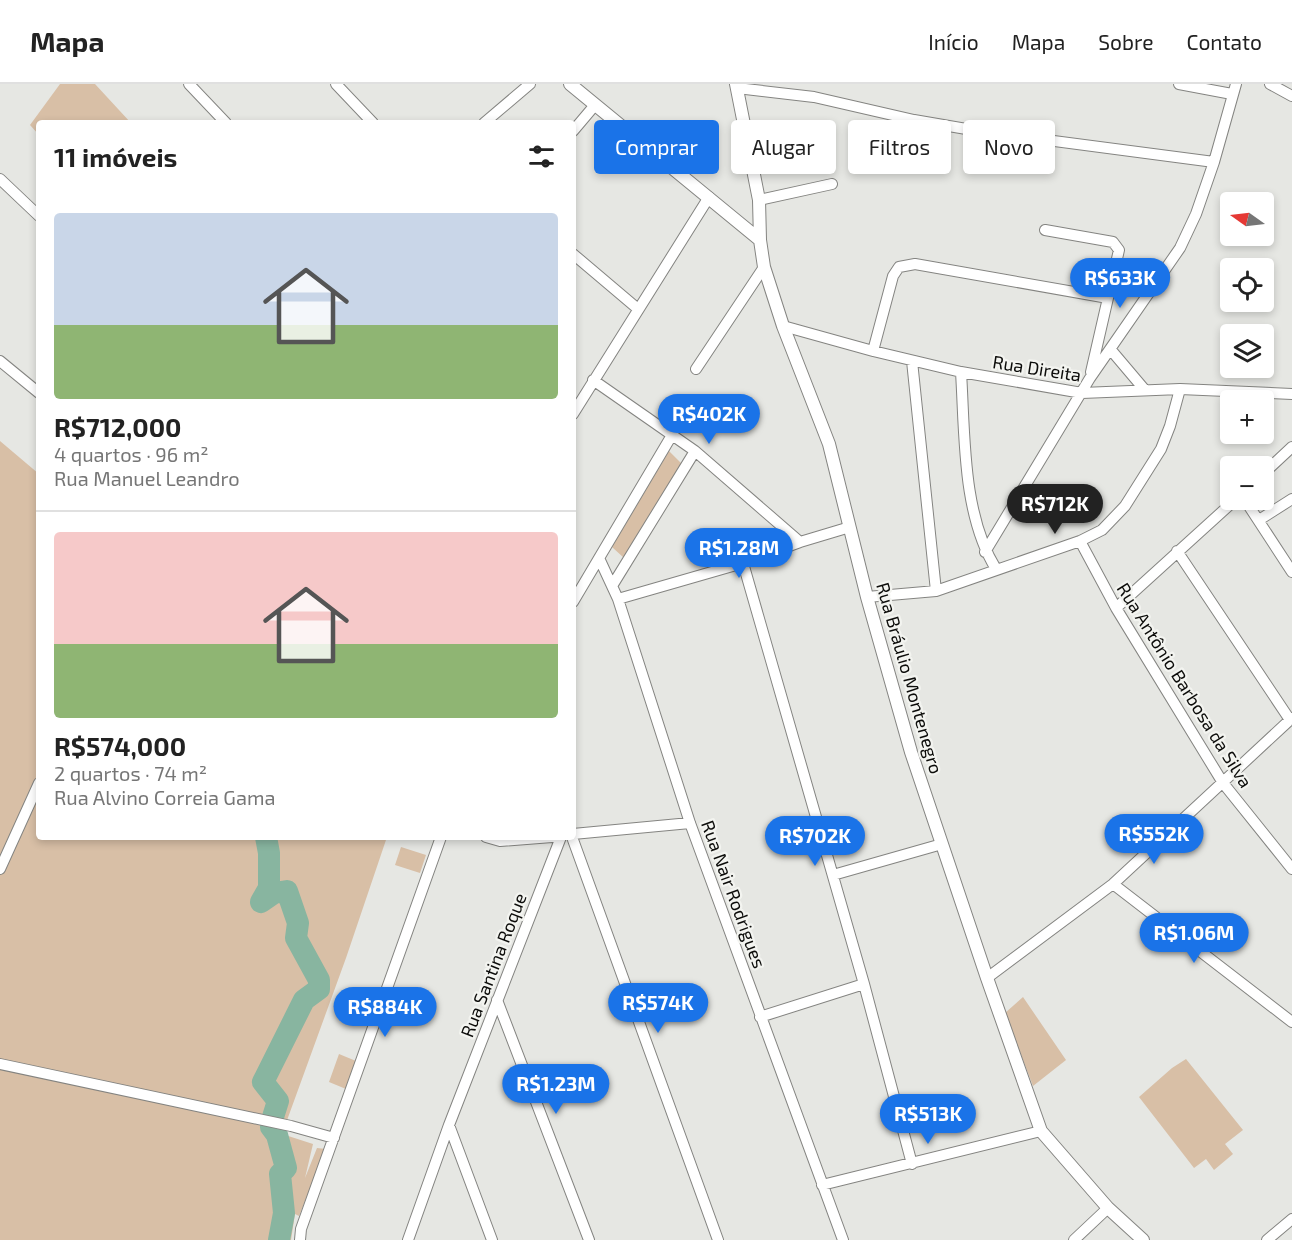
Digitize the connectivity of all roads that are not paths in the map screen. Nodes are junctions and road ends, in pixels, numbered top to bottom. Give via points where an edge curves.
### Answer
1 (189, 84) edge
2 (336, 84) edge
3 (530, 84) edge
4 (570, 84) edge
5 (1179, 84) edge
6 (1270, 84) edge
7 (737, 86) edge
8 (1234, 89) edge
9 (1292, 96) edge
10 (595, 105) junction
11 (223, 120) edge
12 (370, 120) edge
13 (488, 120) edge
14 (576, 127) edge
15 (1214, 162) junction
16 (0, 180) edge
17 (832, 184) dead end
18 (709, 197) junction
19 (759, 200) junction
20 (36, 213) edge
21 (1045, 230) dead end
22 (760, 240) junction
23 (576, 257) edge
24 (764, 267) junction
25 (1107, 298) junction
26 (638, 309) junction
27 (783, 326) junction
28 (1111, 350) junction
29 (873, 351) junction
30 (0, 361) edge
31 (912, 361) junction
32 (696, 369) dead end
33 (961, 372) junction
34 (1090, 378) junction
35 (593, 380) junction
36 (1144, 389) junction
37 (1180, 389) junction
38 (36, 391) edge
39 (1082, 393) junction
40 (1292, 394) edge
41 (576, 409) edge
42 (672, 435) junction
43 (1291, 449) edge
44 (695, 451) junction
45 (1274, 464) edge
46 (1292, 499) edge
47 (1224, 510) edge
48 (1252, 510) edge
49 (1258, 520) junction
50 (850, 527) junction
51 (1080, 541) junction
52 (800, 542) junction
53 (1178, 551) junction
54 (985, 552) junction
55 (599, 558) junction
56 (743, 562) junction
57 (996, 569) junction
58 (1292, 572) edge
59 (612, 586) junction
60 (936, 591) junction
61 (576, 597) edge
62 (867, 597) junction
63 (618, 599) junction
64 (1116, 608) junction
65 (1291, 719) edge
66 (1223, 783) junction
67 (36, 790) edge
68 (690, 823) junction
69 (576, 836) edge
70 (440, 840) edge
71 (496, 840) edge
72 (520, 840) edge
73 (560, 840) edge
74 (573, 840) edge
75 (942, 844) junction
76 (0, 869) edge
77 (1292, 869) edge
78 (833, 875) junction
79 (1113, 884) junction
80 (987, 978) junction
81 (864, 984) junction
82 (497, 1000) junction
83 (760, 1017) junction
84 (1292, 1022) edge
85 (0, 1064) edge
86 (449, 1125) junction
87 (1041, 1131) junction
88 (333, 1138) junction
89 (912, 1164) junction
90 (822, 1185) junction
91 (1108, 1208) junction
92 (1292, 1219) edge
93 (300, 1240) edge
94 (408, 1240) edge
95 (492, 1240) edge
96 (589, 1240) edge
97 (718, 1240) edge
98 (843, 1240) edge
99 (1074, 1240) edge
100 (1143, 1240) edge
101 (1267, 1240) edge

1 - 11 street
2 - 12 street
3 - 13 street
4 - 10 street
5 - 8 street
6 - 9 street
7 - 15 street via 814,97 967,129
7 - 19 street, Rua Bráulio Montenegro
8 - 15 street
10 - 14 street
10 - 18 street
15 - 28 street via 1180,248
16 - 20 street
17 - 19 street
18 - 22 street
18 - 26 street
19 - 22 street, Rua Bráulio Montenegro
21 - 25 street via 1116,245 1119,250
22 - 24 street, Rua Bráulio Montenegro
23 - 26 street
24 - 27 street, Rua Bráulio Montenegro
24 - 32 street
25 - 29 street via 915,264 899,267 893,276
25 - 34 street
26 - 35 street
27 - 29 street, Rua Direita
27 - 50 street, Rua Bráulio Montenegro via 829,444
28 - 34 street
28 - 36 street
29 - 31 street, Rua Direita
30 - 38 street
31 - 33 street, Rua Direita
31 - 60 street
33 - 39 street, Rua Direita
33 - 54 street via 969,483
34 - 39 street
35 - 41 street
35 - 42 street
36 - 37 street, Rua Direita
36 - 39 street, Rua Direita
37 - 40 street, Rua Direita
37 - 51 street via 1161,449 1125,506 1102,530
39 - 54 street
42 - 44 street
42 - 55 street
43 - 45 street
44 - 52 street
44 - 59 street
46 - 49 street
47 - 53 street
48 - 49 street
49 - 58 street
50 - 52 street
50 - 62 street, Rua Bráulio Montenegro
51 - 57 street
51 - 64 street, Rua Antônio Barbosa da Silva
52 - 56 street
53 - 64 street
53 - 65 street
54 - 57 street
55 - 59 street, Rua Nair Rodrigues
55 - 61 street
56 - 63 street
56 - 78 street
57 - 60 street
59 - 63 street, Rua Nair Rodrigues
60 - 62 street
62 - 75 street, Rua Bráulio Montenegro
63 - 68 street, Rua Nair Rodrigues
64 - 66 street, Rua Antônio Barbosa da Silva
65 - 66 street
66 - 77 street, Rua Antônio Barbosa da Silva
66 - 79 street
67 - 76 street
68 - 69 street
68 - 83 street, Rua Nair Rodrigues
70 - 88 street
71 - 72 street
73 - 82 street, Rua Santina Roque
74 - 97 street
75 - 78 street
75 - 80 street, Rua Bráulio Montenegro
78 - 81 street
79 - 80 street
79 - 84 street
80 - 87 street, Rua Bráulio Montenegro
81 - 83 street
81 - 89 street
82 - 86 street, Rua Santina Roque
82 - 96 street
83 - 90 street, Rua Nair Rodrigues
85 - 88 street
86 - 94 street, Rua Santina Roque
86 - 95 street
87 - 89 street
87 - 91 street, Rua Bráulio Montenegro
88 - 93 street
89 - 90 street
90 - 98 street, Rua Nair Rodrigues
91 - 99 street
91 - 100 street, Rua Bráulio Montenegro
92 - 101 street

